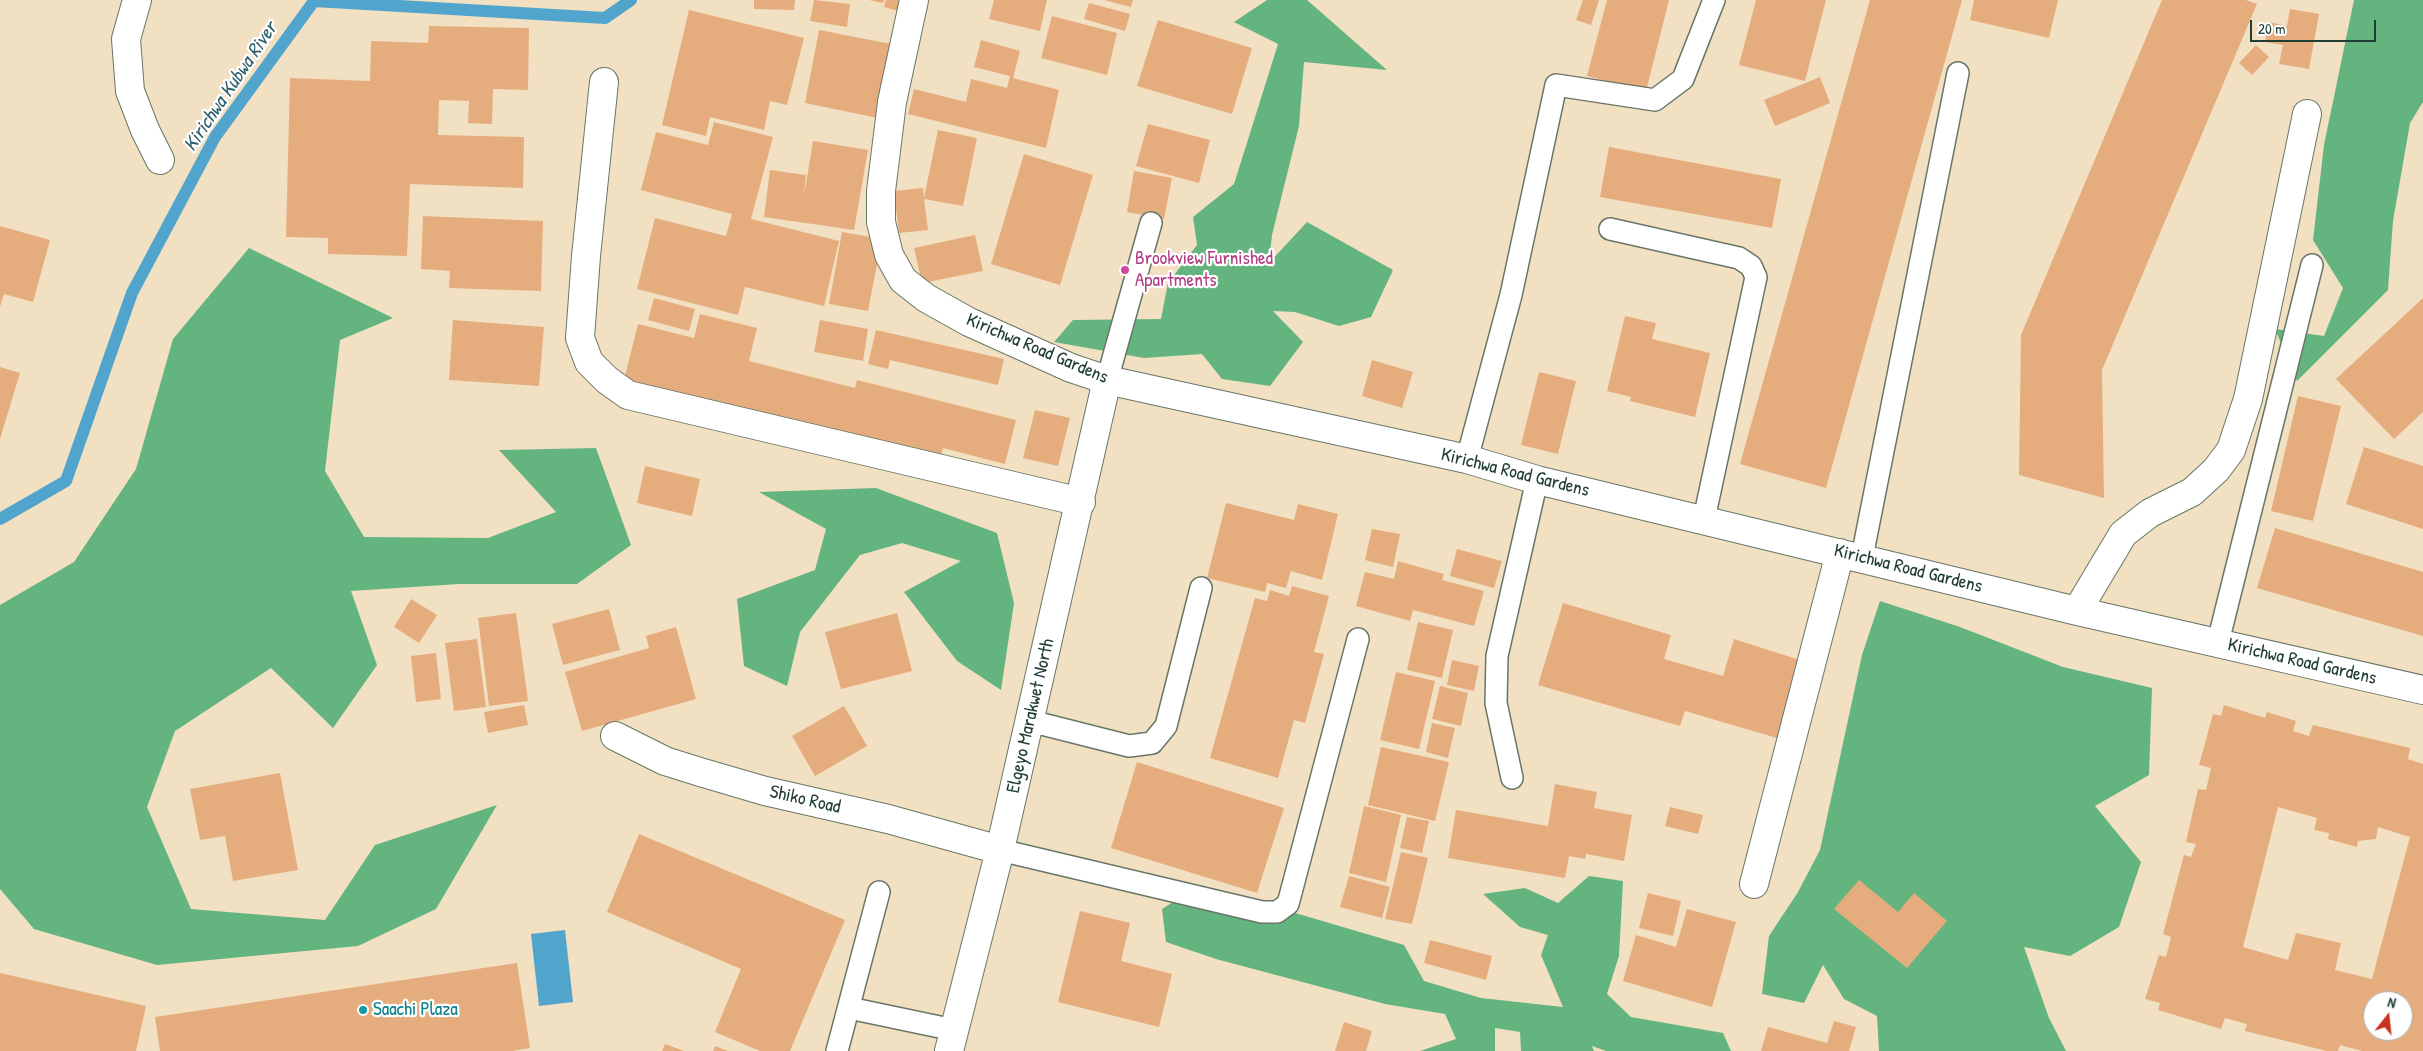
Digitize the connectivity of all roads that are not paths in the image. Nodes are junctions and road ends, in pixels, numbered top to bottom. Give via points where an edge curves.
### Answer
1 (137, 0) edge
2 (914, 0) edge
3 (1714, 0) edge
4 (1958, 73) dead end
5 (604, 82) dead end
6 (2307, 114) dead end
7 (160, 160) dead end
8 (1151, 223) dead end
9 (1610, 229) dead end
10 (2312, 265) dead end
11 (1107, 380) junction
12 (1467, 459) junction
13 (1537, 480) junction
14 (1081, 502) junction
15 (1704, 519) junction
16 (1851, 555) junction
17 (1201, 588) dead end
18 (2077, 611) junction
19 (1358, 639) dead end
20 (2218, 642) junction
21 (2423, 690) edge
22 (1030, 721) junction
23 (615, 736) dead end
24 (1512, 778) dead end
25 (1000, 850) junction
26 (1754, 884) dead end
27 (879, 892) dead end
28 (849, 1008) junction
29 (952, 1041) edge
30 (837, 1051) edge

1 - 7 street via 126,39 130,91
2 - 11 street, Kirichwa Road Gardens via 892,102 881,191 881,222 889,255 903,280 926,298 986,330 1071,368
3 - 12 lane via 1683,79 1655,100 1556,85 1511,295
4 - 16 lane
5 - 14 street via 580,338 589,362 607,380 628,395
6 - 18 street via 2248,399 2231,450 2216,470 2192,492 2150,513 2123,534
8 - 11 lane
9 - 15 lane via 1739,258 1751,266 1756,277
10 - 20 lane
11 - 12 street, Kirichwa Road Gardens
11 - 14 street, Elgeyo Marakwet North
12 - 13 street, Kirichwa Road Gardens
13 - 15 street, Kirichwa Road Gardens
13 - 24 lane via 1497,656 1496,703
14 - 22 street, Elgeyo Marakwet North
15 - 16 street, Kirichwa Road Gardens
16 - 18 street, Kirichwa Road Gardens
16 - 26 street
17 - 22 lane via 1166,726 1152,744 1129,746
18 - 20 street, Kirichwa Road Gardens
19 - 25 lane via 1288,904 1277,912 1262,912
20 - 21 street, Kirichwa Road Gardens
22 - 25 street, Elgeyo Marakwet North
23 - 25 street, Shiko Road via 665,761 700,772
25 - 29 street, Elgeyo Marakwet North
27 - 28 lane
28 - 29 lane
28 - 30 lane

